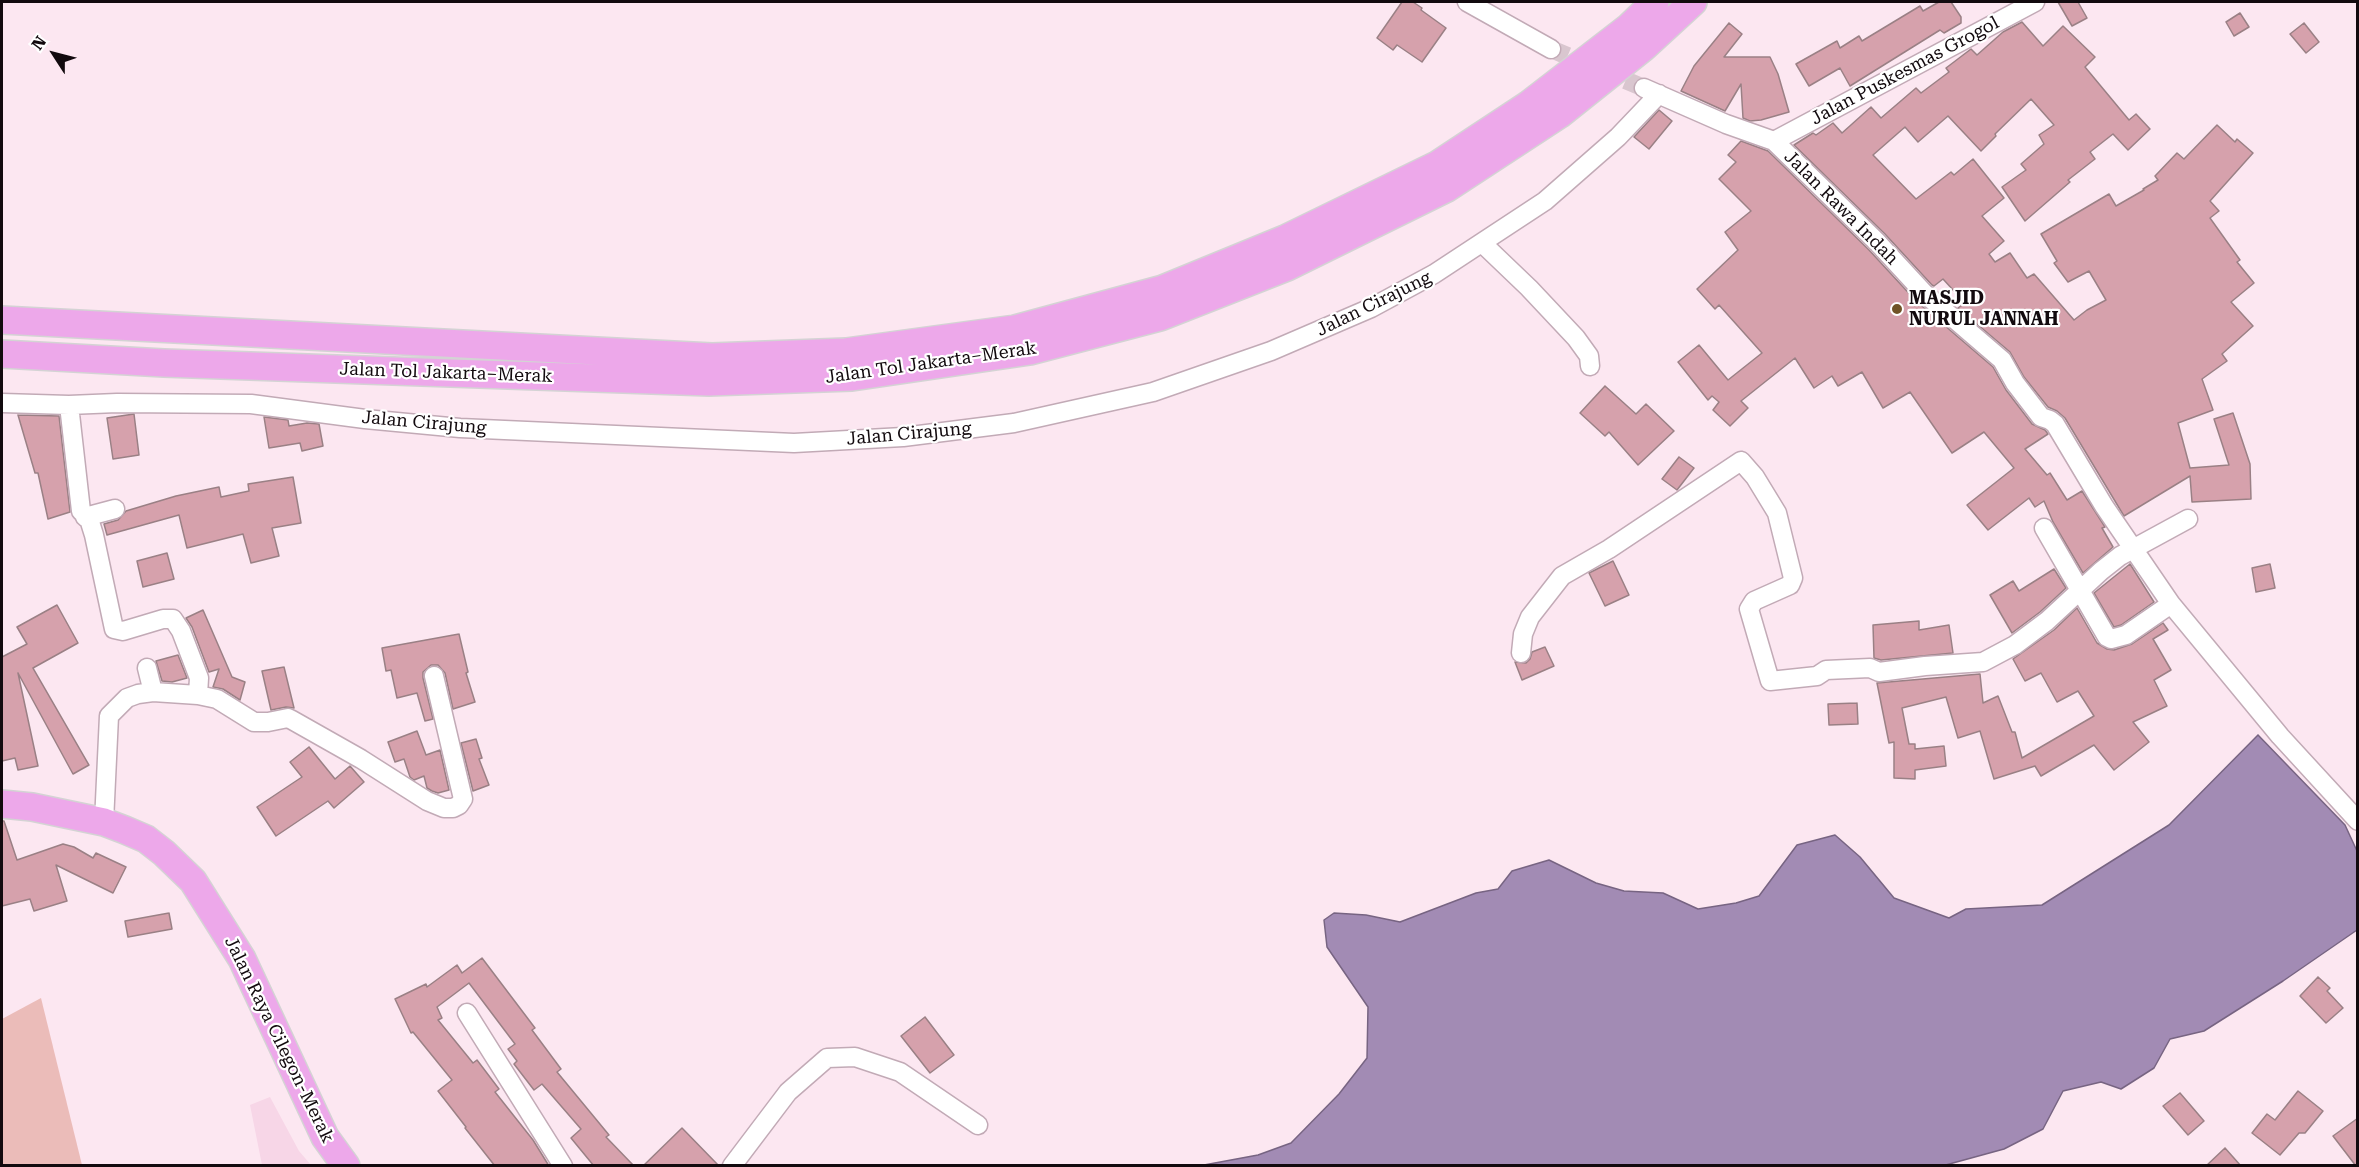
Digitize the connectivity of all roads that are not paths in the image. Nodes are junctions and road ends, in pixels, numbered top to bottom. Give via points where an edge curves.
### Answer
1 (1467, 2) edge
2 (1655, 2) edge
3 (1693, 2) edge
4 (2035, 2) edge
5 (1551, 49) tunnel mouth
6 (1774, 141) junction
7 (1482, 243) junction
8 (2, 320) edge
9 (2, 354) edge
10 (1590, 366) dead end
11 (2, 403) edge
12 (69, 405) junction
13 (115, 509) dead end
14 (85, 517) junction
15 (2188, 519) dead end
16 (2044, 528) dead end
17 (2134, 548) junction
18 (2081, 590) junction
19 (2170, 604) junction
20 (1521, 653) dead end
21 (147, 668) dead end
22 (434, 676) dead end
23 (153, 692) junction
24 (198, 695) junction
25 (2, 804) edge
26 (2358, 821) edge
27 (104, 822) junction
28 (466, 1013) dead end
29 (978, 1125) dead end
30 (346, 1166) edge
31 (563, 1166) edge
32 (732, 1166) edge

1 - 5 street
2 - 8 highway, Jalan Tol Jakarta–Merak via 1629,27 1528,105 1437,165 1285,239 1163,288 1015,329 846,352 712,357
3 - 9 highway, Jalan Tol Jakarta–Merak via 1560,114 1447,188 1287,267 1160,317 1030,351 852,377 709,382
4 - 6 street, Jalan Puskesmas Grogol
6 - 7 street, Jalan Cirajung via 1652,91 1588,165 1545,201
6 - 17 street, Jalan Rawa Indah via 1924,293 2002,360 2041,417 2055,424
7 - 10 street via 1576,338 1589,356
7 - 12 street, Jalan Cirajung via 1371,308 1271,351 1153,392 1014,423 941,434 794,443 717,441 460,428 251,404
11 - 12 street, Jalan Cirajung
12 - 14 street via 81,511
13 - 14 street
14 - 24 street via 94,535 114,629 123,632 173,619 199,678
15 - 17 street
16 - 18 street
17 - 18 street via 2100,571
17 - 19 street, Jalan Rawa Indah
18 - 19 street via 2111,639 2126,635
18 - 20 street via 2016,645 1983,662 1879,672 1826,670 1817,675 1770,681 1749,609 1754,601 1790,585 1793,578 1777,513 1741,461 1562,576 1530,617
19 - 26 street, Jalan Rawa Indah via 2280,736
21 - 23 street
22 - 24 street via 463,799 453,808 427,801 288,718 254,722 217,699
23 - 24 street
23 - 27 street via 128,698 109,716
25 - 27 highway, Jalan Raya Cilegon-Merak
27 - 30 highway, Jalan Raya Cilegon-Merak via 147,839 193,881 242,959 320,1129
28 - 31 street
29 - 32 street via 900,1072 855,1057 827,1058 788,1092

